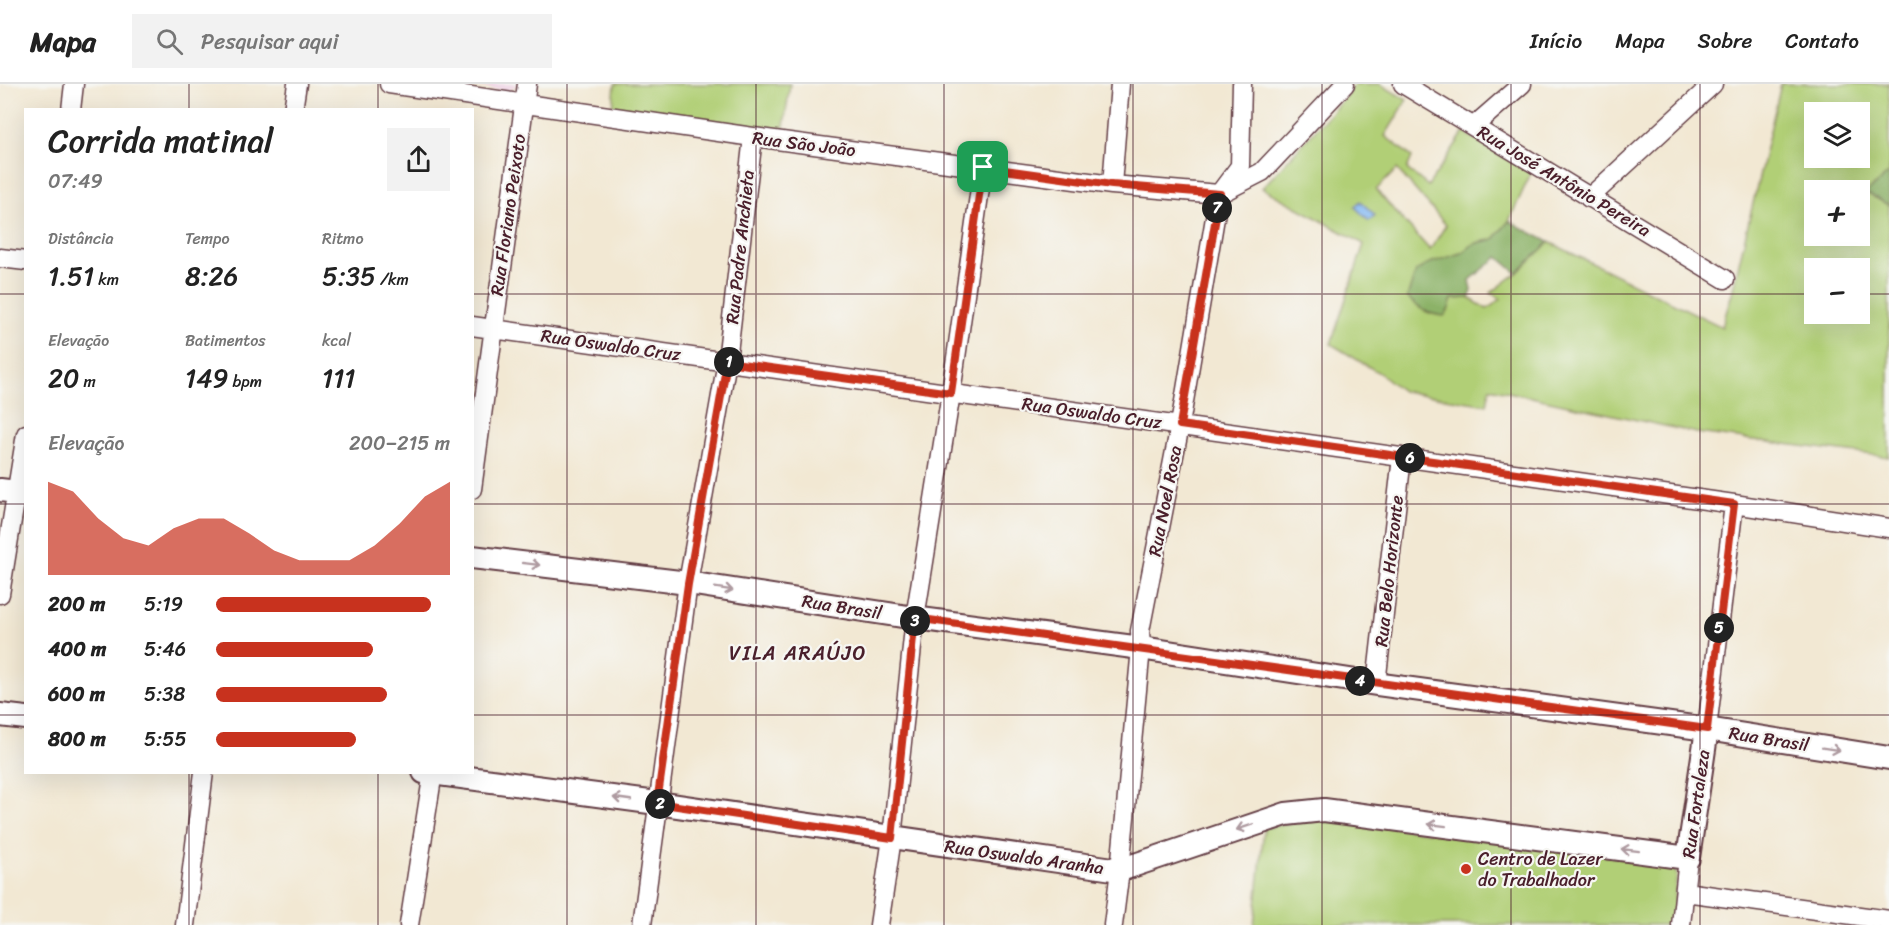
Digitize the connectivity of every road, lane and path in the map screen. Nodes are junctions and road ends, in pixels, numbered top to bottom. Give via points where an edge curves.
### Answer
1 (74, 84) edge
2 (297, 84) edge
3 (389, 84) edge
4 (527, 84) edge
5 (1120, 84) edge
6 (1242, 84) edge
7 (1346, 84) edge
8 (1403, 84) edge
9 (1522, 84) edge
10 (1713, 84) edge
11 (523, 104) junction
12 (71, 108) edge
13 (293, 108) edge
14 (1474, 126) junction
15 (753, 138) junction
16 (983, 167) junction
17 (1112, 185) junction
18 (1220, 194) junction
19 (1590, 198) junction
20 (0, 258) edge
21 (24, 261) edge
22 (1725, 279) dead end
23 (474, 326) edge
24 (493, 329) junction
25 (727, 362) junction
26 (951, 393) junction
27 (1180, 425) junction
28 (24, 444) edge
29 (1402, 457) junction
30 (474, 474) edge
31 (14, 492) edge
32 (1734, 504) junction
33 (1889, 528) edge
34 (474, 556) edge
35 (688, 584) junction
36 (0, 594) edge
37 (915, 618) junction
38 (1141, 648) junction
39 (1376, 684) junction
40 (0, 715) edge
41 (24, 718) edge
42 (1707, 729) junction
43 (1889, 758) edge
44 (204, 774) edge
45 (430, 774) edge
46 (438, 774) edge
47 (657, 803) junction
48 (892, 838) junction
49 (1688, 858) junction
50 (1120, 870) junction
51 (1684, 892) junction
52 (1806, 917) edge
53 (1889, 920) edge
54 (185, 925) edge
55 (409, 925) edge
56 (642, 925) edge
57 (879, 925) edge
58 (1113, 925) edge
59 (1681, 925) edge

1 - 12 street
2 - 13 street
3 - 11 street, Rua São João
4 - 11 street, Rua Floriano Peixoto
5 - 17 street
6 - 18 street, Rua Noel Rosa via 1240,166
7 - 18 street via 1262,172
8 - 14 street, Rua José Antônio Pereira
9 - 14 street
10 - 19 street
11 - 15 street, Rua São João
11 - 24 street, Rua Floriano Peixoto
14 - 19 street, Rua José Antônio Pereira
15 - 16 street, Rua São João
15 - 25 street, Rua Padre Anchieta
16 - 17 street, Rua São João
16 - 26 street
17 - 18 street, Rua São João
18 - 27 street, Rua Noel Rosa
19 - 22 street, Rua José Antônio Pereira
20 - 21 street
23 - 24 street, Rua Oswaldo Cruz
24 - 25 street, Rua Oswaldo Cruz
24 - 30 street, Rua Floriano Peixoto
25 - 26 street, Rua Oswaldo Cruz
25 - 35 street, Rua Padre Anchieta
26 - 27 street, Rua Oswaldo Cruz
26 - 37 street
27 - 29 street, Rua Oswaldo Cruz
27 - 38 street, Rua Noel Rosa via 1140,631
28 - 31 street
29 - 32 street, Rua Oswaldo Cruz
29 - 39 street, Rua Belo Horizonte
31 - 36 street
32 - 33 street, Rua Oswaldo Cruz
32 - 42 street, Rua Fortaleza
34 -> 35 street, Rua Brasil
35 -> 37 street, Rua Brasil
35 - 47 street, Rua Padre Anchieta
37 - 38 street, Rua Brasil
37 - 48 street
38 - 39 street, Rua Brasil
38 - 50 street, Rua Noel Rosa
39 - 42 street, Rua Brasil
40 - 41 street
42 -> 43 street, Rua Brasil
42 - 49 street, Rua Fortaleza
44 - 54 street
45 - 55 street
47 -> 46 street, Rua Oswaldo Aranha
47 - 48 street, Rua Oswaldo Aranha
47 - 56 street, Rua Padre Anchieta
48 - 50 street, Rua Oswaldo Aranha
48 - 57 street
49 -> 50 street, Rua Oswaldo Aranha via 1324,810 1286,814
49 - 51 street, Rua Fortaleza
50 - 58 street, Rua Noel Rosa
51 - 52 street
51 - 59 street, Rua Fortaleza
52 - 53 street

